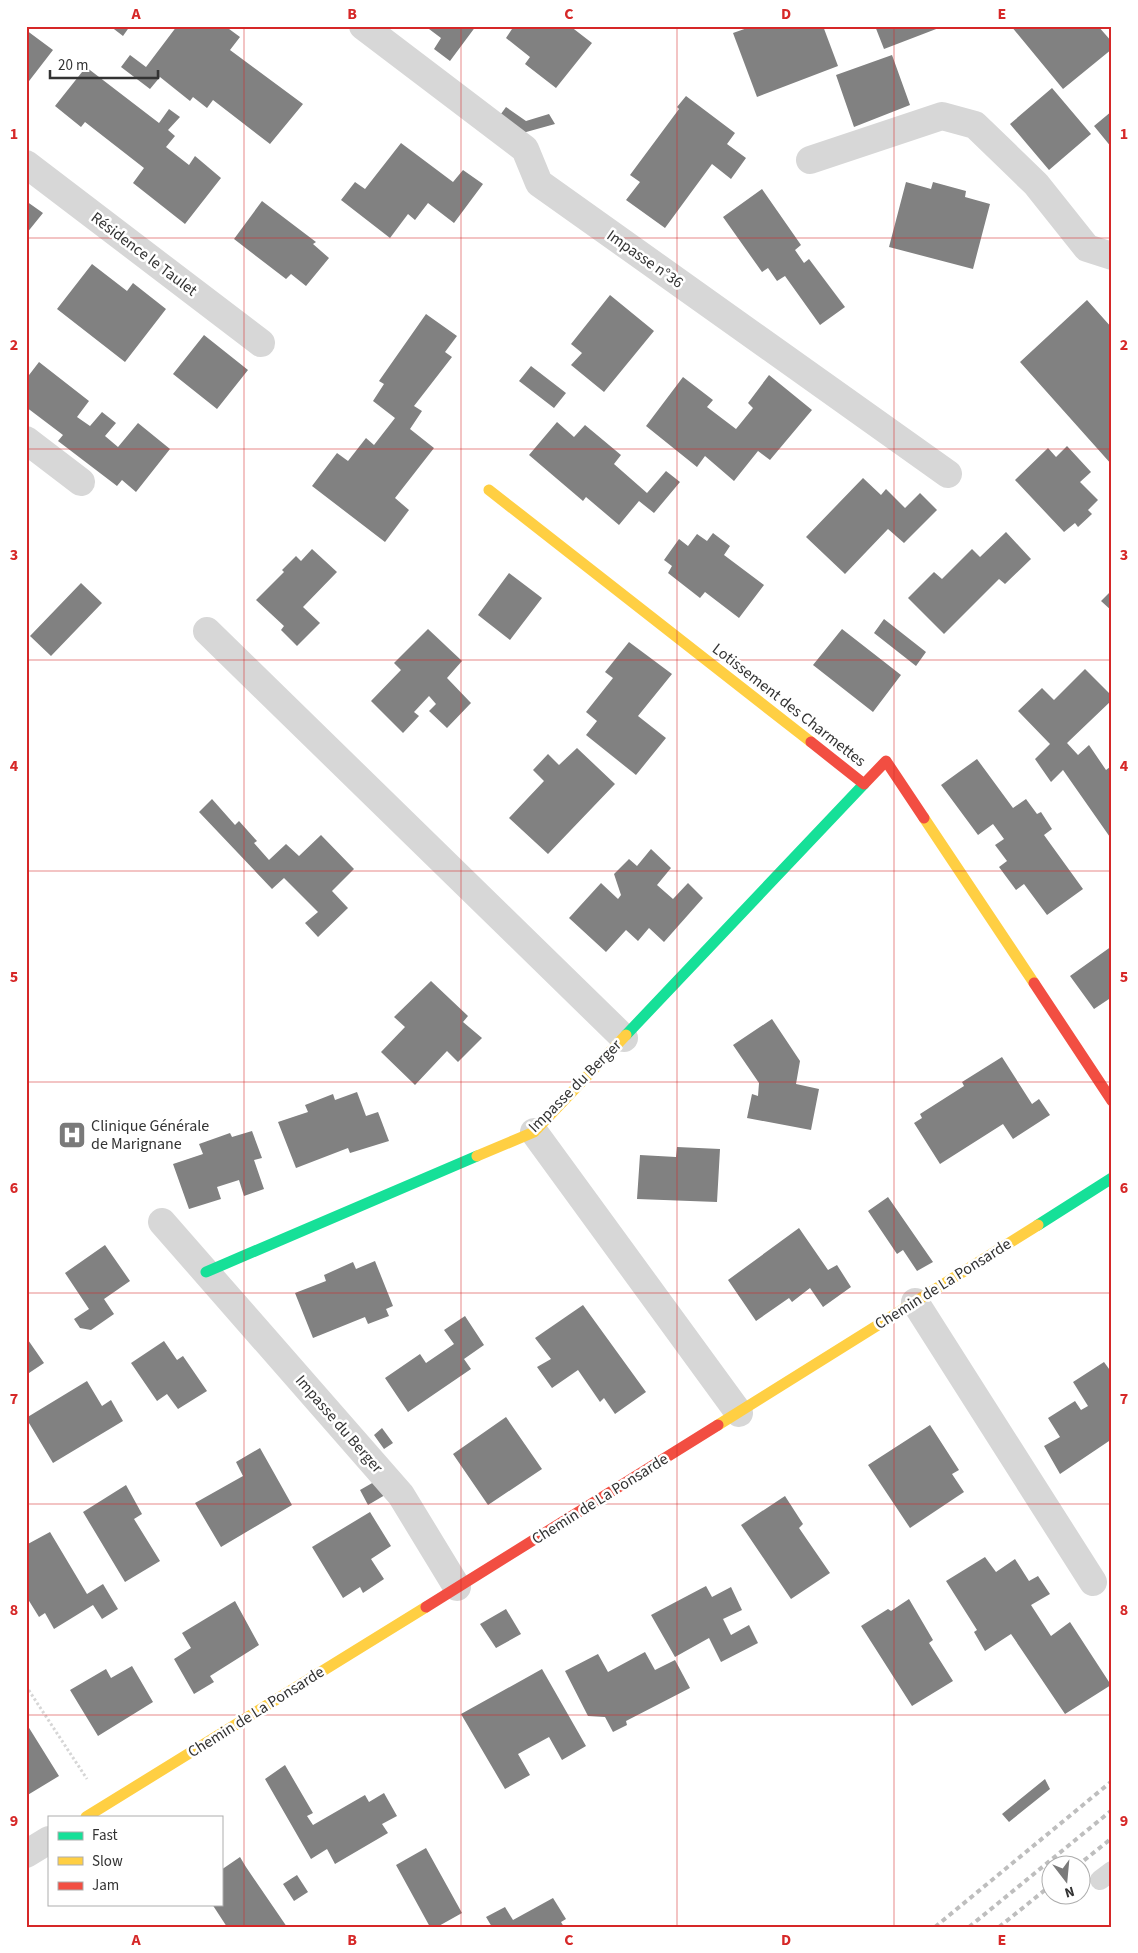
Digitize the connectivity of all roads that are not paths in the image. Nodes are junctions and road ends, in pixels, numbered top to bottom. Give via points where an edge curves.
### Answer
1 (363, 26) edge
2 (810, 160) dead end
3 (26, 164) edge
4 (1112, 256) edge
5 (261, 343) dead end
6 (26, 440) edge
7 (948, 474) dead end
8 (81, 482) dead end
9 (489, 490) dead end
10 (207, 631) dead end
11 (864, 784) junction
12 (624, 1038) junction
13 (1112, 1101) edge
14 (534, 1132) junction
15 (1112, 1178) edge
16 (162, 1222) dead end
17 (206, 1272) junction
18 (915, 1302) junction
19 (739, 1413) junction
20 (1093, 1582) dead end
21 (457, 1587) junction
22 (88, 1816) edge
23 (48, 1841) edge
24 (26, 1854) edge

1 - 7 street, Impasse n°36 via 525,148 539,183
2 - 4 street via 942,116 975,125 1036,184 1087,248
3 - 5 street, Résidence le Taulet
6 - 8 street
9 - 11 street, Lotissement des Charmettes
10 - 12 street
11 - 12 street, Impasse du Berger
11 - 13 street, Lotissement des Charmettes via 886,761
12 - 14 street, Impasse du Berger
14 - 17 street, Impasse du Berger
14 - 19 street
15 - 18 street, Chemin de La Ponsarde
16 - 17 street, Impasse du Berger
17 - 21 street, Impasse du Berger via 401,1494
18 - 19 street, Chemin de La Ponsarde
18 - 20 street
19 - 21 street, Chemin de La Ponsarde
21 - 22 street, Chemin de La Ponsarde
23 - 24 street

